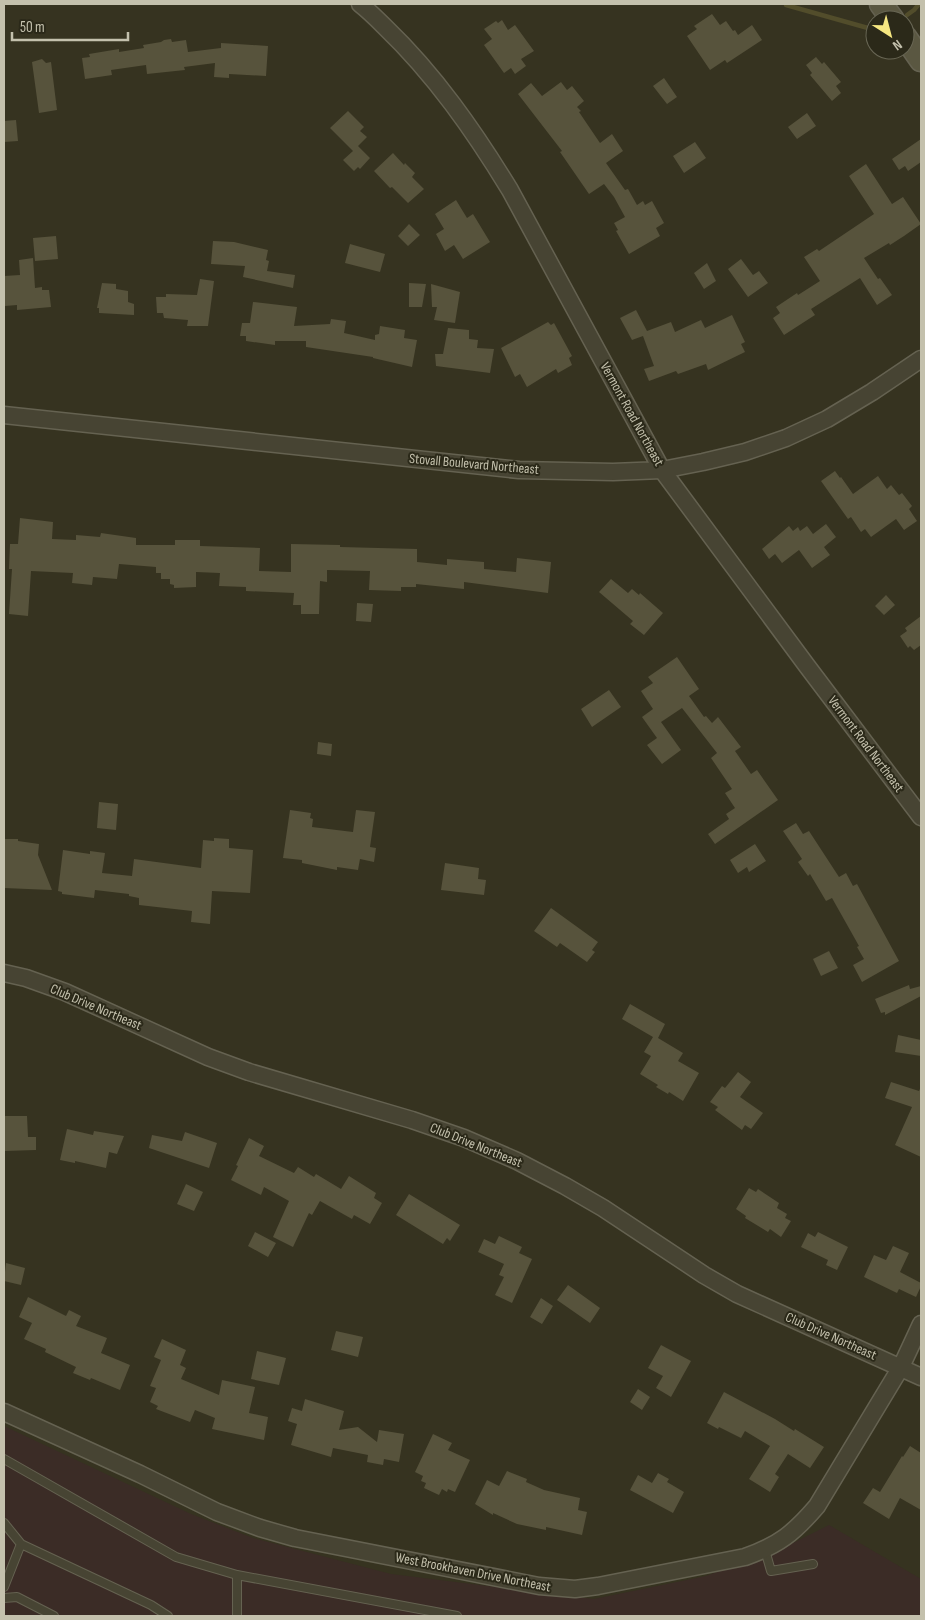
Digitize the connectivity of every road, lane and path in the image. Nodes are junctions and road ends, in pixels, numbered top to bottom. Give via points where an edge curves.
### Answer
1 (360, 4) edge
2 (921, 359) edge
3 (4, 415) edge
4 (662, 470) junction
5 (921, 817) edge
6 (4, 973) edge
7 (921, 1324) edge
8 (901, 1367) junction
9 (921, 1377) edge
10 (4, 1412) edge
11 (4, 1459) edge
12 (4, 1523) edge
13 (21, 1544) junction
14 (765, 1550) junction
15 (813, 1564) dead end
16 (237, 1575) junction
17 (4, 1587) edge
18 (4, 1598) edge
19 (54, 1616) edge
20 (168, 1616) edge
21 (237, 1616) edge
22 (457, 1616) edge

1 - 4 street, Vermont Road Northeast via 410,52 484,148
2 - 4 street, Stovall Boulevard Northeast via 827,419 786,438 745,452
3 - 4 street, Stovall Boulevard Northeast via 519,470
4 - 5 street, Vermont Road Northeast
6 - 8 street, Club Drive Northeast via 65,992 208,1057 412,1120 517,1161 595,1204 737,1294
7 - 8 street, West Brookhaven Drive Northeast
8 - 9 street, Club Drive Northeast
8 - 14 street, West Brookhaven Drive Northeast via 817,1506 800,1526
10 - 14 street, West Brookhaven Drive Northeast via 217,1512 260,1528 295,1538 539,1586 575,1589 598,1586 745,1557
11 - 16 lane via 176,1557
12 - 13 lane
13 - 17 lane
13 - 20 lane
14 - 15 lane via 771,1571
16 - 21 lane
16 - 22 lane
18 - 19 lane via 17,1596

